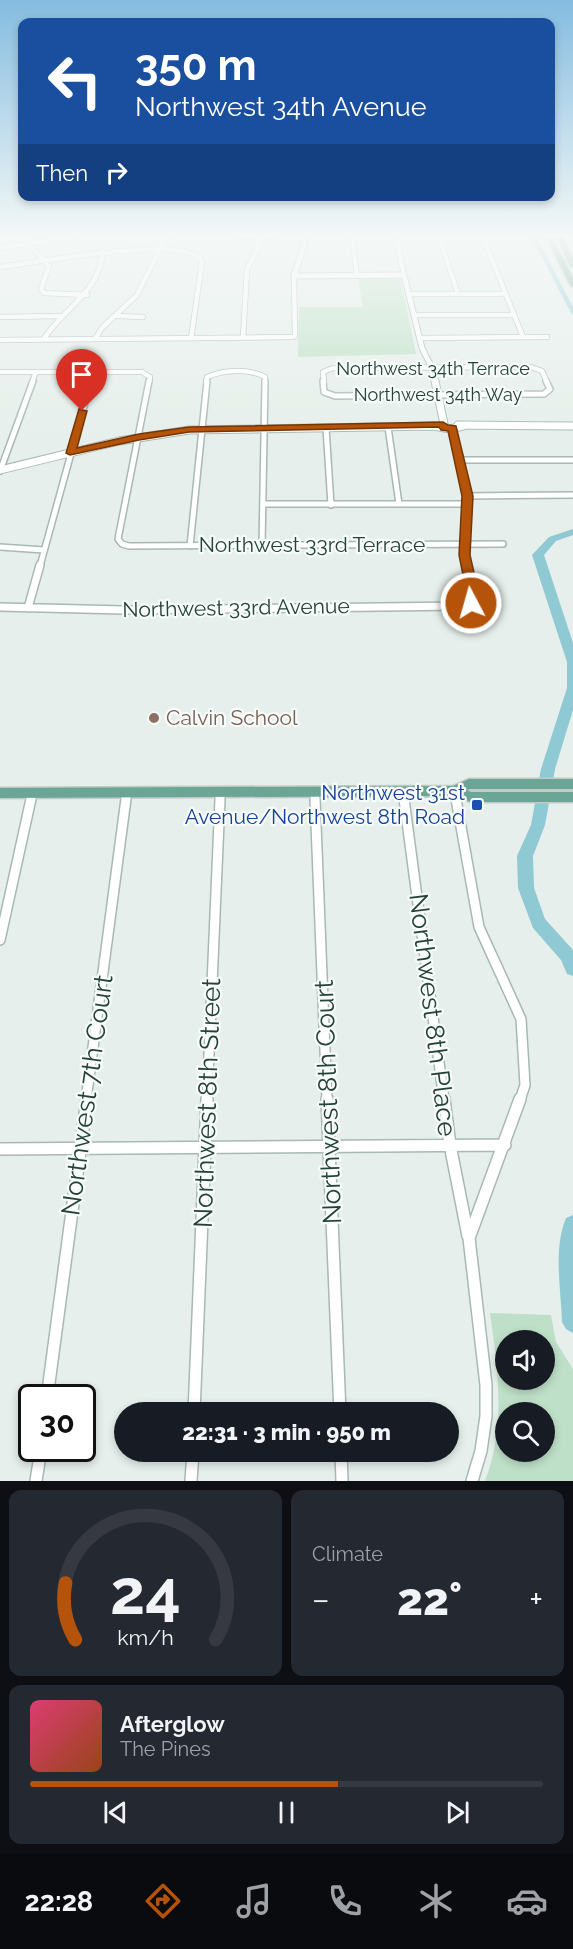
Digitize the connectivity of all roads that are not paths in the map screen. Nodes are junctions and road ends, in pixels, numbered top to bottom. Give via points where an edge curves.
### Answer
1 (73, 306) edge
2 (126, 306) edge
3 (196, 306) edge
4 (245, 306) edge
5 (295, 306) edge
6 (412, 306) edge
7 (511, 306) edge
8 (414, 315) junction
9 (514, 315) junction
10 (61, 316) junction
11 (117, 316) junction
12 (0, 317) edge
13 (143, 317) dead end
14 (523, 337) junction
15 (547, 337) dead end
16 (243, 338) junction
17 (419, 338) junction
18 (95, 339) junction
19 (191, 339) junction
20 (0, 340) edge
21 (43, 340) junction
22 (432, 368) junction
23 (0, 372) edge
24 (36, 372) junction
25 (93, 372) junction
26 (548, 392) joint
27 (328, 395) joint
28 (439, 395) junction
29 (448, 426) junction
30 (573, 426) edge
31 (388, 427) junction
32 (264, 428) junction
33 (326, 428) junction
34 (202, 429) junction
35 (139, 437) junction
36 (70, 453) junction
37 (459, 460) junction
38 (573, 460) edge
39 (0, 470) edge
40 (573, 495) edge
41 (467, 496) junction
42 (263, 504) junction
43 (332, 504) junction
44 (399, 504) junction
45 (468, 504) junction
46 (464, 544) junction
47 (502, 544) dead end
48 (190, 546) junction
49 (262, 546) junction
50 (0, 547) edge
51 (44, 550) junction
52 (0, 607) edge
53 (28, 608) junction
54 (572, 790) edge
55 (315, 791) junction
56 (403, 791) junction
57 (454, 791) junction
58 (127, 792) junction
59 (220, 792) junction
60 (0, 793) edge
61 (32, 793) junction
62 (0, 940) edge
63 (450, 1145) junction
64 (505, 1145) junction
65 (79, 1148) junction
66 (330, 1148) junction
67 (0, 1149) edge
68 (206, 1149) junction
69 (469, 1238) junction
70 (49, 1384) edge
71 (194, 1402) edge
72 (340, 1402) edge
73 (39, 1462) edge
74 (192, 1462) edge
75 (341, 1462) edge
76 (36, 1481) edge
77 (191, 1481) edge
78 (342, 1481) edge
79 (472, 1481) edge

1 - 10 street
2 - 11 street
3 - 19 street
4 - 16 street
5 - 16 street via 295,336
6 - 8 street
7 - 9 street
8 - 9 street
8 - 17 street
9 - 14 street
10 - 12 street
10 - 21 street
11 - 13 street
11 - 18 street
14 - 15 street
14 - 17 street
16 - 19 street
17 - 22 street
18 - 19 street
18 - 21 street
20 - 21 street
22 - 26 street, Northwest 34th Terrace via 539,369
22 - 27 street, Northwest 34th Terrace via 327,370 323,372 324,392
22 - 28 street
23 - 24 street
24 - 25 street
24 - 39 street
25 - 35 street via 150,377
25 - 36 street
26 - 28 street, Northwest 34th Way
27 - 28 street, Northwest 34th Way
28 - 29 street
29 - 30 street
29 - 31 street
29 - 37 street
31 - 33 street
31 - 44 street
32 - 33 street
32 - 34 street
32 - 34 street via 265,376 217,372 207,377
32 - 42 street
33 - 43 street
34 - 35 street
34 - 48 street
35 - 36 street
35 - 48 street, Northwest 33rd Terrace via 118,539 129,546
36 - 39 street
36 - 51 street
37 - 38 street
37 - 41 street
40 - 41 street
41 - 45 street
42 - 43 street
42 - 49 street
43 - 44 street
44 - 45 street
45 - 46 street
46 - 47 street, Northwest 33rd Terrace
46 - 49 street, Northwest 33rd Terrace
46 - 53 street, Northwest 33rd Avenue via 473,595 471,603 464,606
48 - 49 street, Northwest 33rd Terrace
50 - 51 street
51 - 53 street
52 - 53 street, Northwest 33rd Avenue
54 - 57 main road via 524,790 471,797
55 - 56 main road
55 - 59 main road
55 - 66 street, Northwest 8th Court
56 - 57 main road
56 - 63 street, Northwest 8th Place
57 - 64 street via 479,927 520,1019 525,1085
58 - 59 main road
58 - 61 main road
58 - 65 street, Northwest 7th Court
59 - 68 street, Northwest 8th Street
60 - 61 main road
61 - 62 street
63 - 64 street
63 - 66 street
63 - 69 street, Northwest 8th Place
64 - 69 street
65 - 67 street
65 - 68 street
65 - 70 street, Northwest 7th Court
66 - 68 street
66 - 72 street, Northwest 8th Court
68 - 71 street, Northwest 8th Street
69 - 79 street, Northwest 8th Place via 486,1384 482,1451
73 - 76 street
74 - 77 street
75 - 78 street

